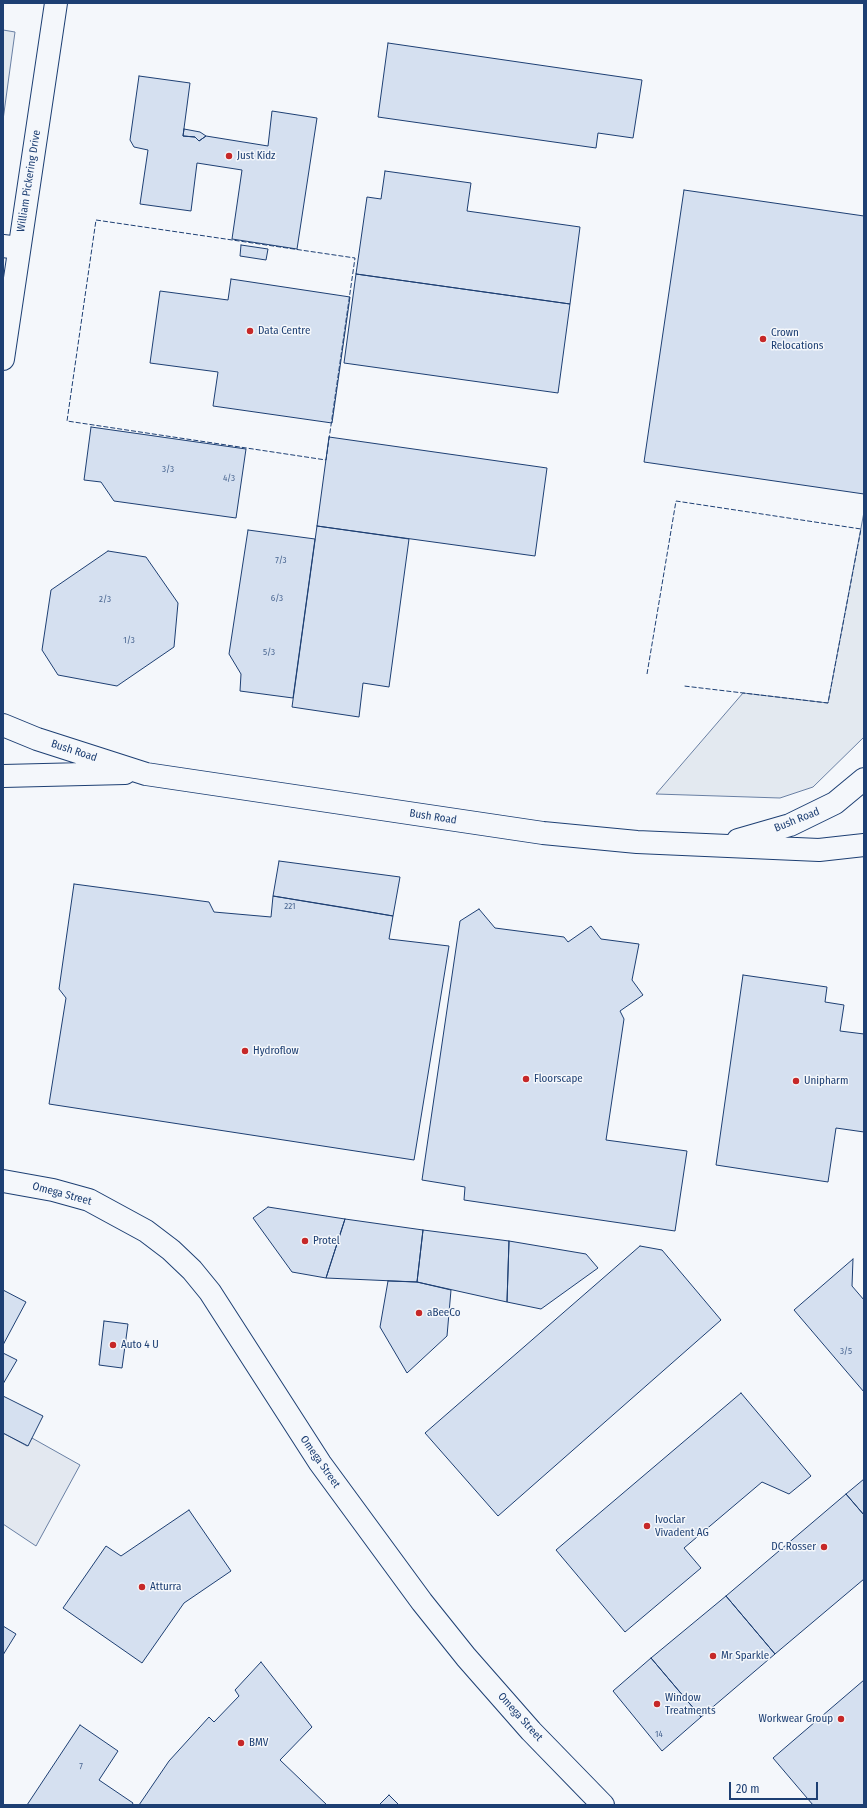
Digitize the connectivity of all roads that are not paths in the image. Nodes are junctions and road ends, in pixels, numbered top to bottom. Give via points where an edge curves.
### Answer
1 (56, 3) edge
2 (11, 247) edge
3 (3, 358) edge
4 (3, 725) edge
5 (146, 774) junction
6 (3, 776) edge
7 (864, 779) edge
8 (722, 845) junction
9 (864, 845) edge
10 (3, 1181) edge
11 (603, 1805) edge

1 - 2 main road, William Pickering Drive
2 - 3 main road, William Pickering Drive
4 - 5 main road, Bush Road via 37,739
5 - 6 main road, Bush Road
5 - 8 main road, Bush Road via 543,833 637,842
7 - 8 main road, Bush Road via 835,803 797,822
8 - 9 main road, Bush Road via 819,850
10 - 11 main road, Omega Street via 89,1200 146,1230 192,1270 210,1292 320,1463 422,1602 531,1731

